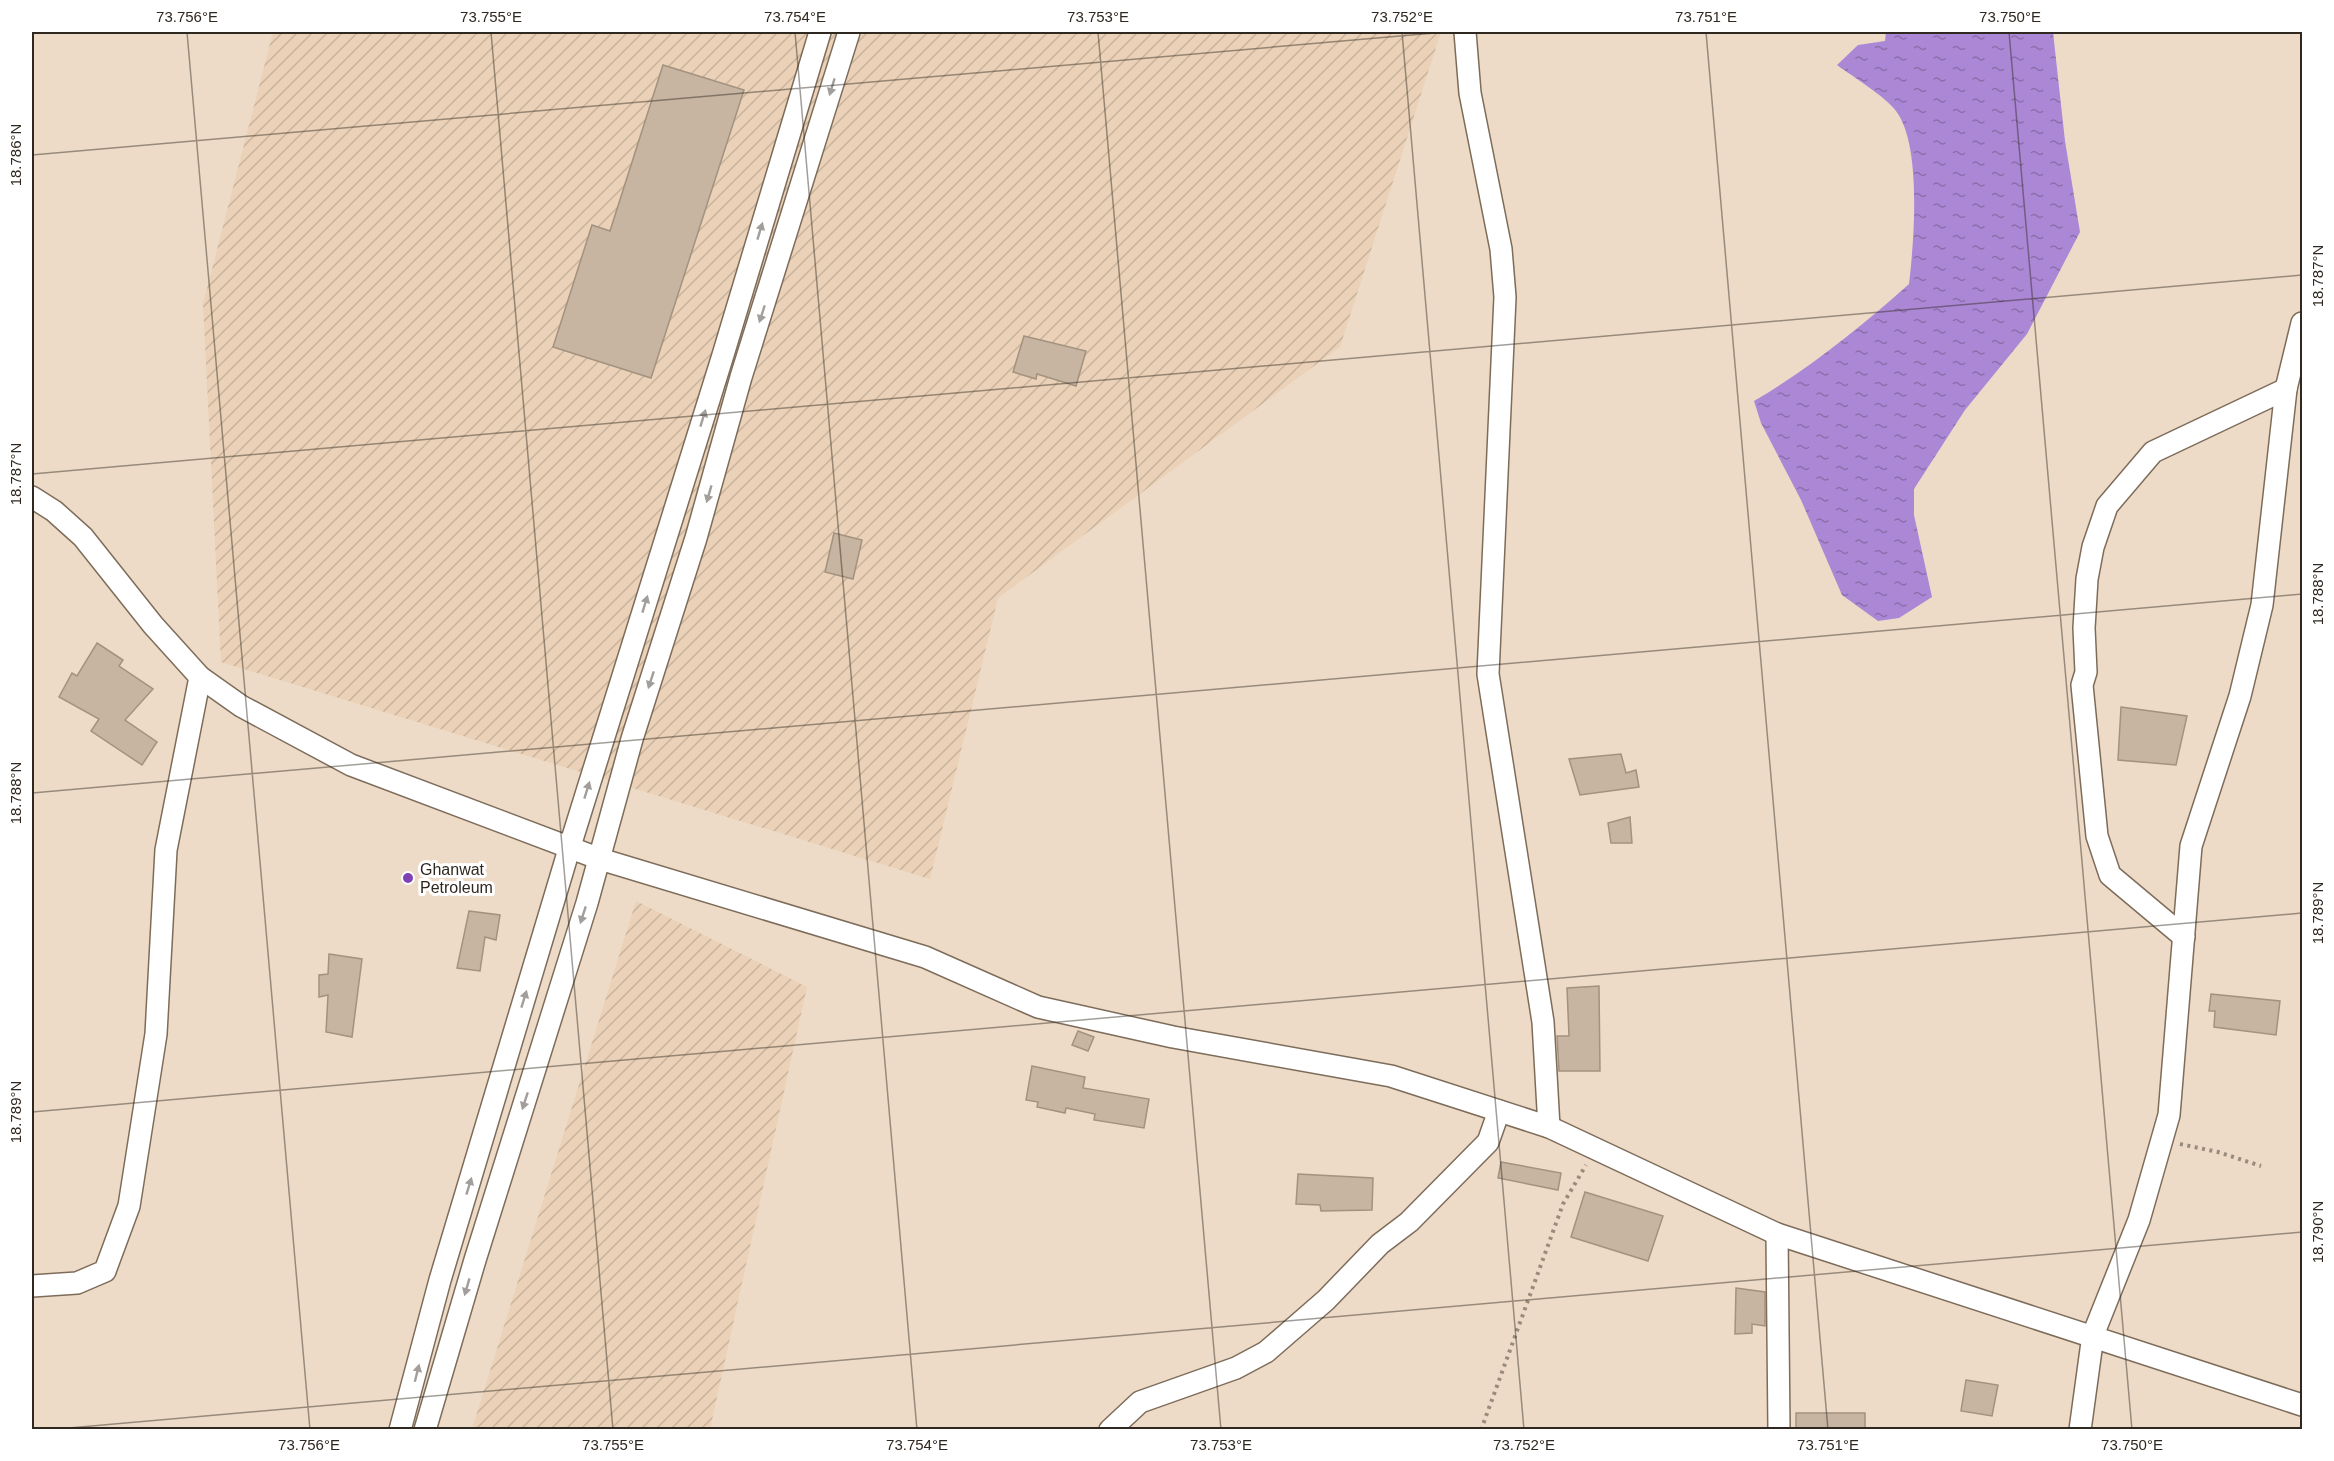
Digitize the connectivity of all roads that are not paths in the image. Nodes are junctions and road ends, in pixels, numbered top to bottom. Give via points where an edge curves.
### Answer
1 (820, 32) edge
2 (849, 32) edge
3 (1465, 32) edge
4 (2302, 323) edge
5 (2286, 389) junction
6 (32, 497) edge
7 (200, 678) junction
8 (570, 846) junction
9 (600, 859) junction
10 (2184, 937) junction
11 (1499, 1111) junction
12 (1549, 1127) junction
13 (1777, 1234) junction
14 (32, 1286) edge
15 (2093, 1335) junction
16 (2302, 1405) edge
17 (400, 1430) edge
18 (425, 1430) edge
19 (1110, 1430) edge
20 (1779, 1430) edge
21 (2080, 1430) edge

8 -> 1 street
2 -> 9 street via 632,739
3 - 12 street via 1470,93 1501,249 1505,297 1488,674 1543,1022
4 - 5 street
5 - 10 street via 2262,605 2240,696 2191,846
5 - 10 street via 2153,452 2107,507 2093,547 2082,685 2097,836 2110,876
6 - 7 street via 83,537
7 - 8 street via 241,706 351,765
7 - 14 street via 166,850 156,1034 129,1206 105,1271 77,1283
8 - 9 street
17 -> 8 street via 440,1280
9 - 11 street via 925,957 1038,1007 1173,1037 1391,1076
9 -> 18 street
10 - 15 street via 2169,1115 2139,1220
11 - 12 street
11 - 19 street via 1488,1142 1409,1222 1380,1244 1326,1300 1266,1352 1236,1368 1140,1402
12 - 13 street
13 - 15 street
13 - 20 street
15 - 16 street
15 - 21 street

